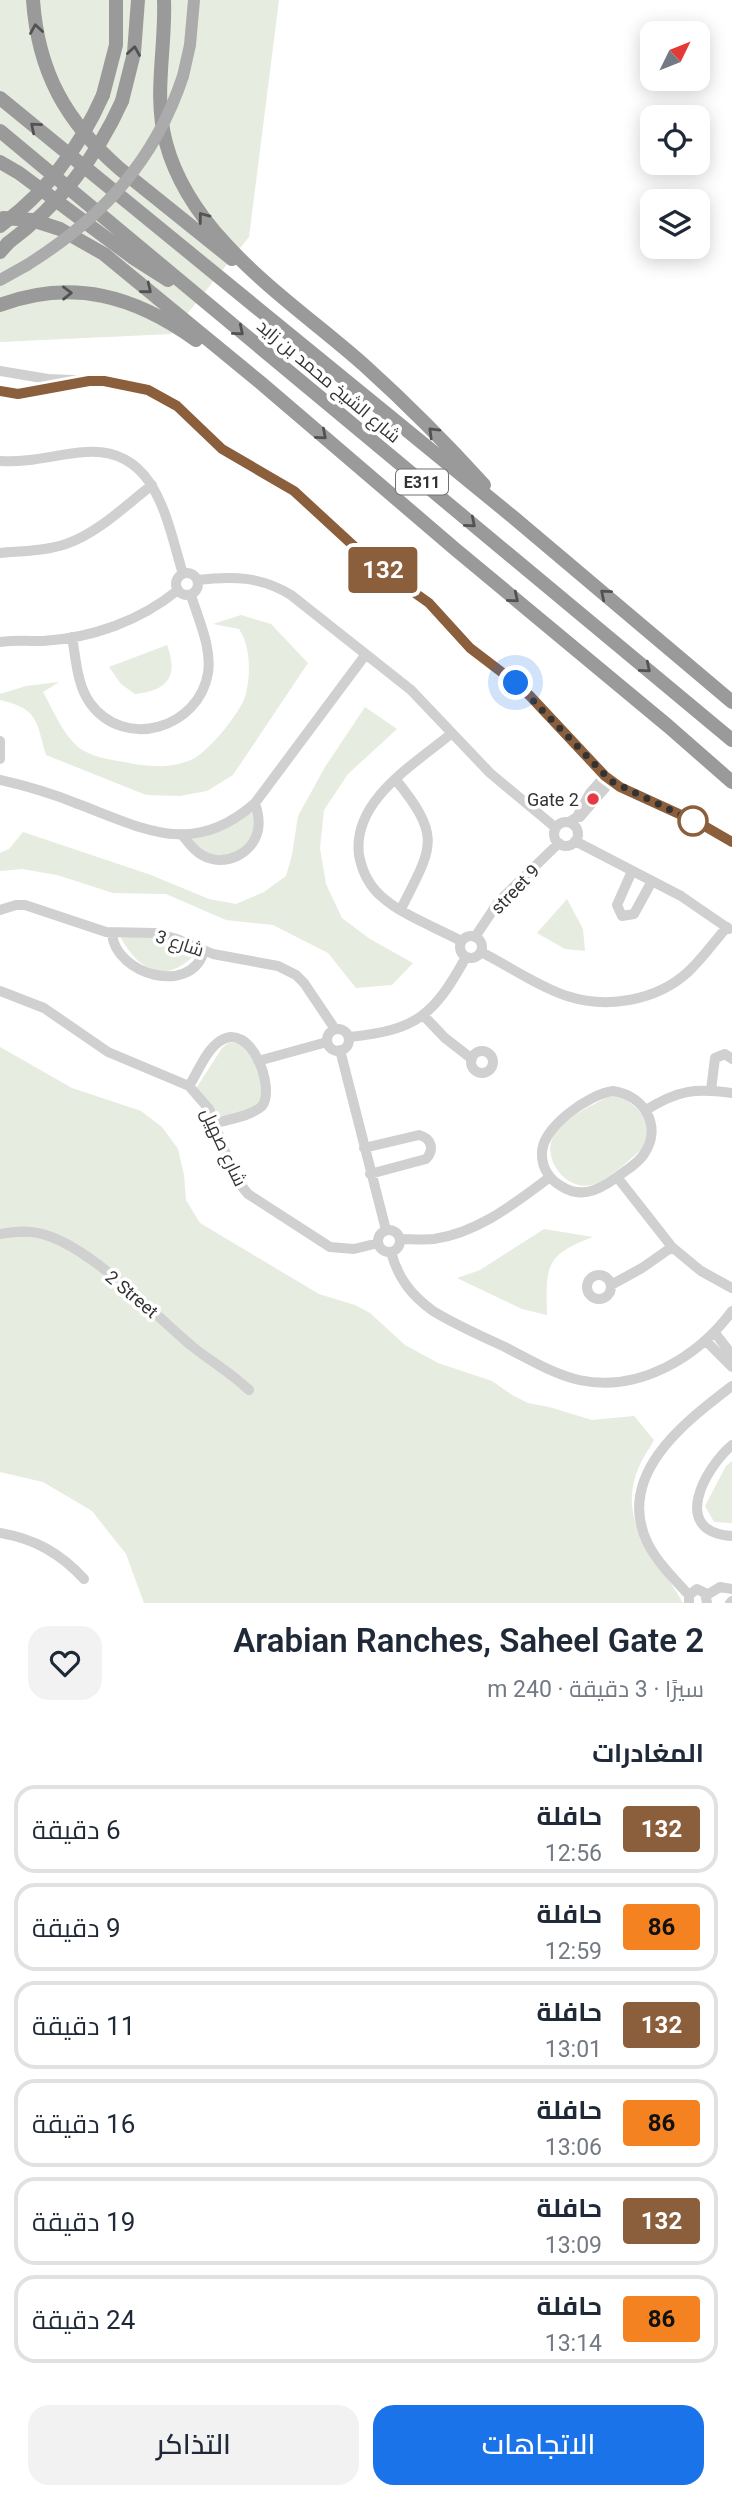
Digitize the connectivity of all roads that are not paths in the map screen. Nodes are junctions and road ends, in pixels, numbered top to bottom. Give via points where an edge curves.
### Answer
1 (33, 0) edge
2 (116, 0) edge
3 (138, 0) edge
4 (158, 0) edge
5 (164, 0) edge
6 (194, 0) edge
7 (163, 31) junction
8 (0, 97) edge
9 (0, 131) edge
10 (0, 162) edge
11 (0, 218) edge
12 (0, 226) edge
13 (2, 247) edge
14 (0, 280) edge
15 (268, 284) junction
16 (205, 303) junction
17 (0, 305) edge
18 (0, 371) edge
19 (27, 375) junction
20 (89, 381) junction
21 (261, 383) junction
22 (0, 391) edge
23 (26, 393) junction
24 (0, 461) edge
25 (152, 485) junction
26 (513, 517) junction
27 (0, 553) edge
28 (183, 574) junction
29 (197, 580) junction
30 (178, 590) junction
31 (191, 595) junction
32 (72, 637) junction
33 (0, 642) edge
34 (366, 654) junction
35 (732, 702) edge
36 (668, 726) junction
37 (452, 733) junction
38 (732, 740) edge
39 (0, 741) edge
40 (0, 759) edge
41 (732, 772) edge
42 (0, 780) edge
43 (396, 780) junction
44 (732, 782) edge
45 (605, 783) junction
46 (255, 803) junction
47 (573, 825) junction
48 (556, 828) junction
49 (183, 836) junction
50 (575, 841) junction
51 (732, 842) edge
52 (559, 843) junction
53 (632, 871) junction
54 (652, 881) junction
55 (401, 909) junction
56 (0, 911) edge
57 (729, 929) edge
58 (112, 934) junction
59 (475, 937) junction
60 (461, 941) junction
61 (204, 951) junction
62 (481, 952) junction
63 (466, 957) junction
64 (0, 991) edge
65 (423, 1015) junction
66 (335, 1029) junction
67 (349, 1037) junction
68 (327, 1042) junction
69 (340, 1050) junction
70 (472, 1059) dead end
71 (732, 1059) edge
72 (257, 1060) junction
73 (189, 1086) junction
74 (711, 1090) junction
75 (732, 1093) edge
76 (646, 1110) junction
77 (216, 1123) junction
78 (364, 1148) junction
79 (370, 1174) junction
80 (550, 1177) junction
81 (617, 1177) junction
82 (386, 1230) junction
83 (0, 1234) edge
84 (400, 1239) junction
85 (378, 1243) junction
86 (672, 1247) junction
87 (391, 1252) junction
88 (611, 1285) dead end
89 (732, 1288) edge
90 (732, 1311) edge
91 (715, 1333) junction
92 (706, 1341) junction
93 (730, 1358) edge
94 (732, 1386) edge
95 (248, 1390) dead end
96 (732, 1445) edge
97 (0, 1533) edge
98 (732, 1536) edge
99 (84, 1579) dead end
100 (732, 1589) edge
101 (689, 1599) edge
102 (707, 1601) edge

15 -> 1 highway via 206,239 88,139 52,83 38,41
2 - 12 highway, bridge via 116,45 103,95 85,132 34,197
13 -> 3 highway, bridge via 55,203 104,138 122,101 134,52
4 - 7 highway
5 - 7 highway
6 - 14 main road, bridge via 183,76 160,133 125,184 80,227
15 -> 7 highway via 210,227 178,178 165,141 159,103
26 -> 8 highway, شارع الشيخ محمد بن زايد / E311
9 - 16 highway, شارع الشيخ محمد بن زايد / E311
10 - 16 highway
11 -> 21 highway via 46,224 83,240
26 -> 15 highway via 380,380
16 -> 38 highway, شارع الشيخ محمد بن زايد / E311
17 -> 21 highway via 59,292 128,302 160,316
18 - 19 street
19 - 20 street
19 - 23 street
20 - 23 street
20 - 45 street via 134,386 163,397 233,457 294,491 370,561 429,603 484,661 516,683
21 -> 36 highway
22 - 23 street
24 - 25 street via 102,453 127,460
25 - 27 street via 78,539 50,548
25 - 28 street
35 -> 26 highway, شارع الشيخ محمد بن زايد / E311
28 - 29 street
28 - 30 street
29 - 31 street via 197,591
29 - 34 street via 234,576 270,583
30 - 31 street
30 - 32 street via 144,614
31 - 32 street via 207,648 208,673 194,705 166,726 123,727 99,713 82,689
32 - 33 street
34 - 37 street via 411,690
34 - 46 street
36 - 41 highway
36 - 44 highway
37 - 43 street
37 - 48 street via 490,773
39 - 40 street
42 - 49 street via 151,831
43 - 55 street via 419,809 428,841 424,863
43 - 55 street via 370,805 361,826 359,849 363,870 374,889
45 - 47 street via 590,793
45 - 51 street
46 - 49 street via 222,826
46 - 49 street via 259,816 253,844 230,860 202,856
47 - 48 street via 562,822
47 - 50 street via 578,834
48 - 52 street
50 - 52 street
50 - 53 street
52 - 59 street, street 9 via 499,901
53 - 54 street
53 - 54 street via 617,905 622,916 634,914
54 - 57 street
55 - 60 street
56 - 58 street, 3 شارع via 25,905
57 - 62 street via 677,980 647,996 627,1000 565,995
58 - 61 street, 3 شارع via 155,933
58 - 61 street via 124,957 157,976 190,970
59 - 60 street
59 - 62 street
60 - 63 street
61 - 66 street, 3 شارع via 288,970 304,983
62 - 63 street
63 - 65 street via 439,1000
64 - 73 street, شارع صهيل via 44,1008 108,1052
65 - 67 street via 383,1034
65 - 70 street
66 - 67 street
66 - 68 street
67 - 69 street
68 - 69 street
68 - 72 street
69 - 78 street
71 - 74 street via 725,1054 715,1058
72 - 73 street via 245,1040 225,1038 213,1047
72 - 77 street via 266,1090 264,1103 255,1111
73 - 77 street, شارع صهيل
74 - 75 street
74 - 76 street via 683,1091
76 - 80 street via 622,1092 604,1092 591,1099 545,1138 542,1163
76 - 81 street via 652,1130 648,1147 642,1158
77 - 85 street, شارع صهيل via 235,1178 248,1194 330,1247 354,1249
78 - 79 street
78 - 79 street via 419,1135 431,1144 426,1159
79 - 82 street
80 - 81 street via 581,1193 599,1189
80 - 84 street via 508,1208 465,1230 435,1238
81 - 86 street
82 - 84 street
82 - 85 street
83 - 95 street, 2 Street via 37,1233 76,1251
84 - 87 street
85 - 87 street
86 - 88 street
86 - 89 street
87 - 92 street via 403,1283 421,1303 577,1379 608,1382 642,1377 676,1362
90 - 91 street
91 - 92 street
91 - 93 street
92 - 93 street
94 - 101 street via 671,1436 653,1461 642,1494 641,1520 649,1545
96 - 98 street via 706,1474 697,1507 711,1531
97 - 99 street via 46,1547
100 - 102 street via 720,1587
101 - 102 street via 692,1591 699,1590

